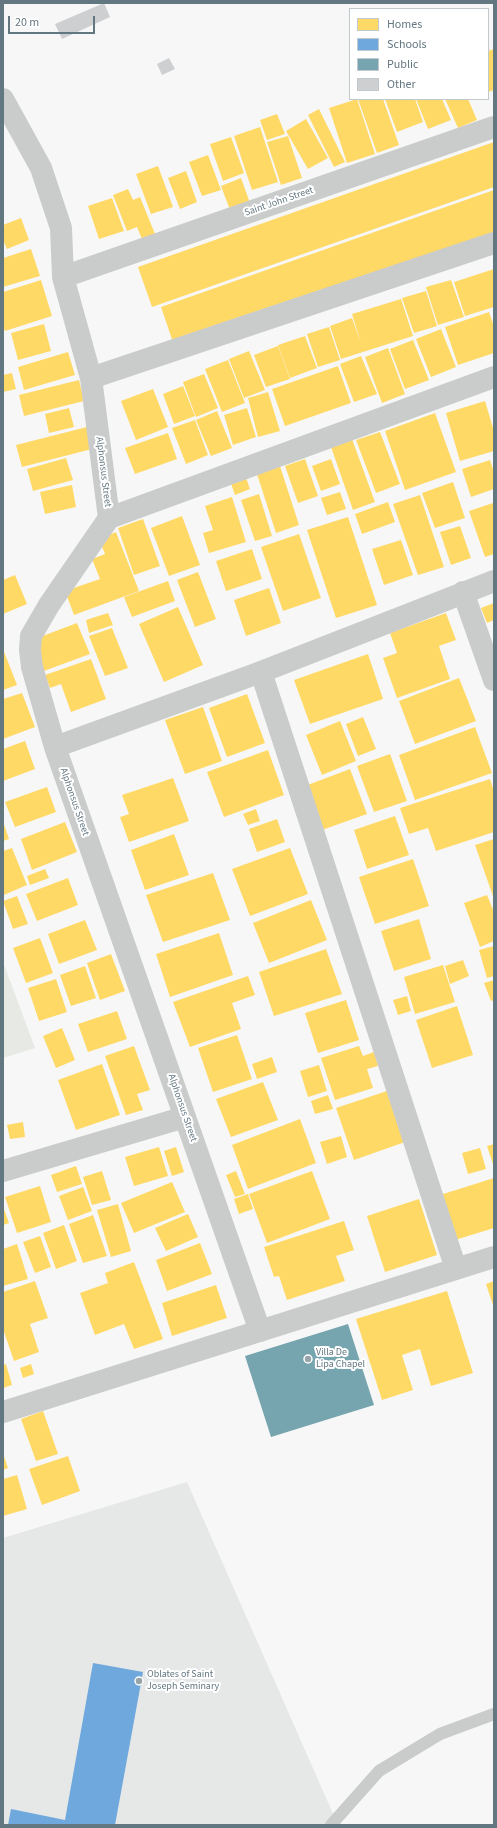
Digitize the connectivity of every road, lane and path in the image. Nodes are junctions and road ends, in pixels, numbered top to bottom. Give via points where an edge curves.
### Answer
1 (3, 99) edge
2 (494, 127) edge
3 (494, 243) edge
4 (63, 276) junction
5 (494, 376) edge
6 (91, 378) junction
7 (109, 518) junction
8 (494, 581) edge
9 (463, 592) junction
10 (261, 672) junction
11 (494, 680) edge
12 (55, 747) junction
13 (185, 1117) junction
14 (3, 1171) edge
15 (494, 1257) edge
16 (456, 1269) junction
17 (260, 1331) junction
18 (3, 1412) edge
19 (494, 1714) edge
20 (331, 1825) edge

1 - 4 street, Alphonsus Street via 46,182 61,228
2 - 4 street, Saint John Street
3 - 6 street
4 - 6 street, Alphonsus Street
5 - 7 street
6 - 7 street, Alphonsus Street
7 - 12 street, Alphonsus Street via 49,605 31,636 32,667
8 - 9 street
9 - 10 street
9 - 11 street
10 - 12 street
10 - 16 street
12 - 13 street, Alphonsus Street
13 - 14 street
13 - 17 street, Alphonsus Street
15 - 16 street
16 - 17 street
17 - 18 street
19 - 20 lane via 440,1734 379,1770

